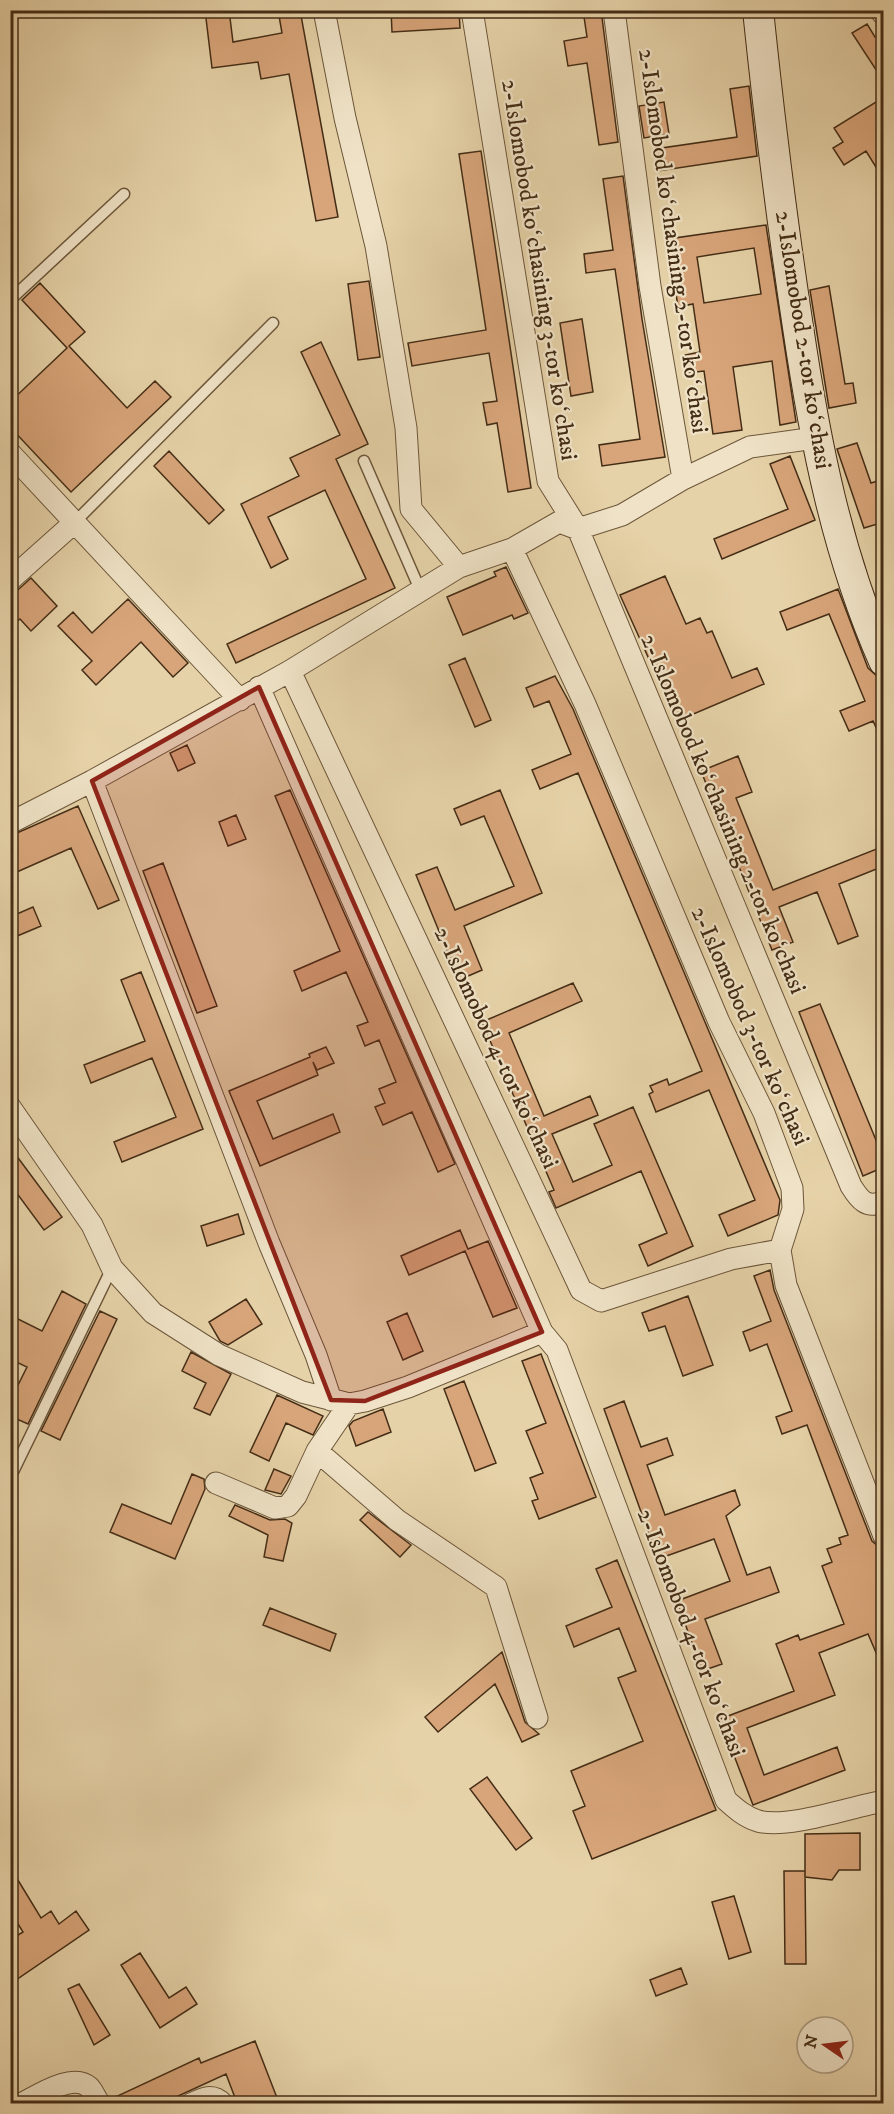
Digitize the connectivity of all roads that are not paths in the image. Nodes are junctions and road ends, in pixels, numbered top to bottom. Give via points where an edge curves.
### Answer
1 (324, 10) edge
2 (472, 10) edge
3 (614, 10) edge
4 (758, 10) edge
5 (880, 10) edge
6 (884, 15) edge
7 (124, 194) dead end
8 (10, 300) edge
9 (273, 323) dead end
10 (815, 438) junction
11 (10, 453) edge
12 (364, 462) dead end
13 (683, 479) junction
14 (75, 522) junction
15 (578, 529) junction
16 (512, 549) junction
17 (459, 567) junction
18 (10, 580) edge
19 (422, 592) junction
20 (884, 662) edge
21 (290, 671) junction
22 (259, 687) junction
23 (240, 700) junction
24 (93, 781) junction
25 (10, 823) edge
26 (10, 1107) edge
27 (884, 1201) edge
28 (780, 1250) junction
29 (112, 1268) junction
30 (542, 1332) junction
31 (349, 1401) junction
32 (317, 1451) junction
33 (10, 1478) edge
34 (216, 1483) dead end
35 (884, 1536) edge
36 (537, 1718) dead end
37 (884, 1801) edge
38 (21, 2103) edge
39 (99, 2103) edge
40 (191, 2103) edge
41 (223, 2103) edge

1 - 17 street via 376,246 406,428 411,509
2 - 15 street, 2-Islomobod koʻchasining 3-tor koʻchasi via 548,481
3 - 13 street, 2-Islomobod koʻchasining 2-tor koʻchasi via 650,286
4 - 10 street, 2-Islomobod 2-tor koʻchasi via 789,272
5 - 6 street
7 - 8 lane
9 - 14 lane
10 - 13 street, 2-Islomobod koʻchasining 2-tor koʻchasi via 750,447
10 - 20 street, 2-Islomobod 2-tor koʻchasi via 836,529
11 - 14 street
12 - 19 lane
13 - 15 street, 2-Islomobod koʻchasining 2-tor koʻchasi via 622,515
14 - 18 street
14 - 23 street
15 - 16 street via 559,522
15 - 27 street, 2-Islomobod koʻchasining 2-tor koʻchasi via 851,1186 866,1204
16 - 17 street
16 - 28 street, 2-Islomobod 3-tor koʻchasi via 585,704 719,1022 764,1113 792,1188 793,1209
17 - 19 street
19 - 21 street
21 - 22 street
21 - 28 street, 2-Islomobod 4-tor koʻchasi via 581,1290 601,1301 730,1259
22 - 23 street
22 - 30 street, 2-Islomobod 4-tor koʻchasi
23 - 24 street
24 - 25 street
24 - 31 street via 268,1243 316,1355
26 - 29 street via 92,1225
28 - 35 street, 2-Islomobod 3-tor koʻchasi via 786,1285
29 - 31 street via 153,1313 219,1355 302,1392
29 - 33 lane
30 - 31 street via 408,1387
30 - 37 street, 2-Islomobod 4-tor koʻchasi via 557,1350 726,1800 758,1821 783,1822
31 - 32 street
32 - 34 street via 297,1496 288,1506 274,1508
32 - 36 street via 406,1526 496,1587
38 - 39 street via 79,2082 89,2087
40 - 41 street via 206,2097

